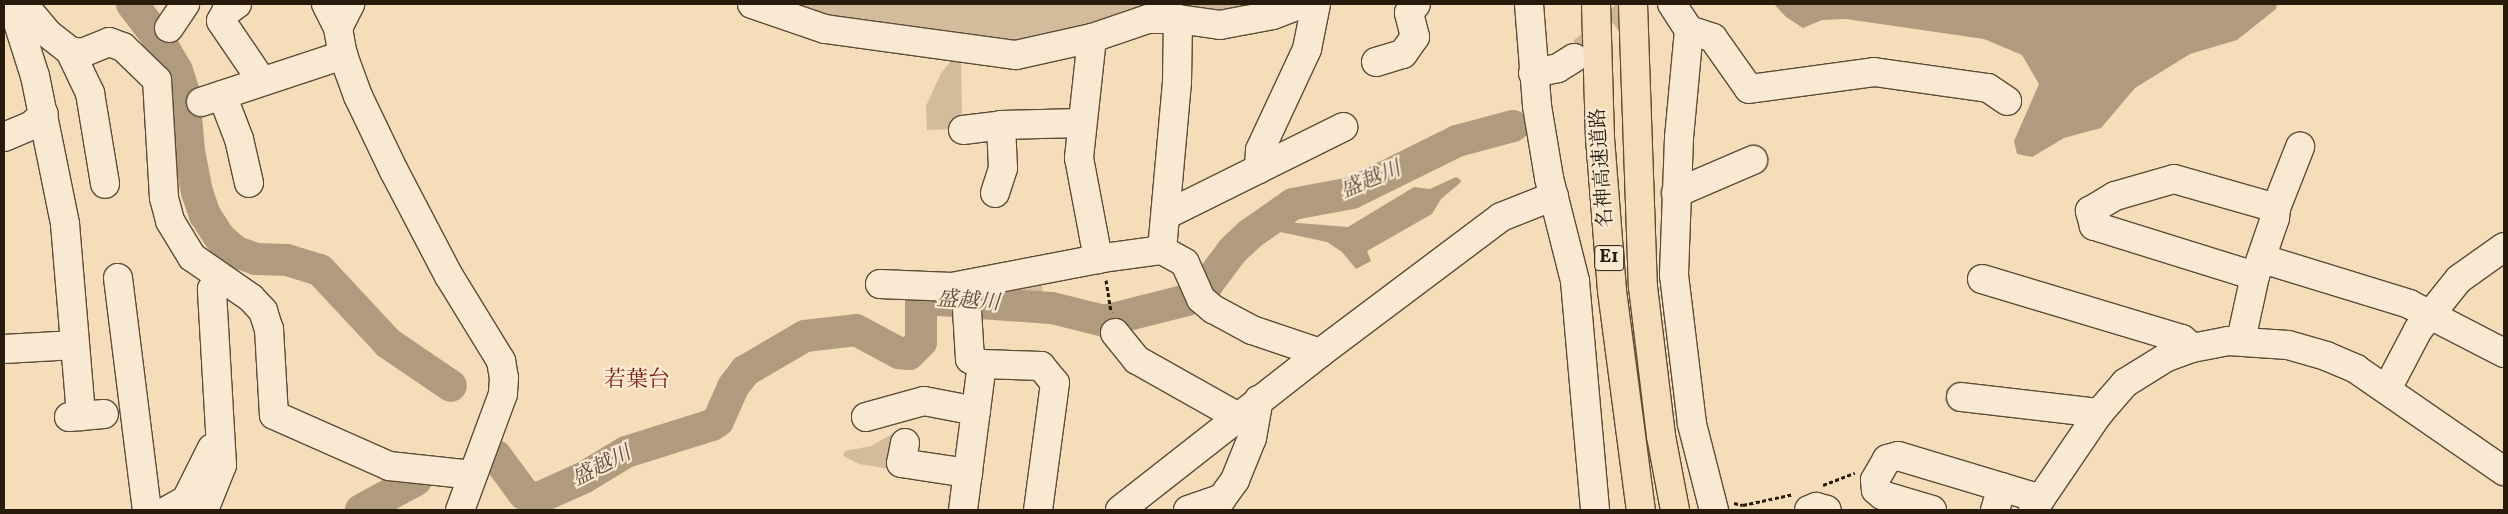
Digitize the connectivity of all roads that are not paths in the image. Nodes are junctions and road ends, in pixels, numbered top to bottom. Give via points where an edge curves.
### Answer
1 (12, 4) edge
2 (23, 4) edge
3 (185, 4) edge
4 (237, 4) edge
5 (326, 4) edge
6 (350, 4) edge
7 (752, 4) edge
8 (1301, 4) edge
9 (1316, 4) edge
10 (1416, 4) edge
11 (1529, 4) edge
12 (1596, 4) edge
13 (1633, 4) edge
14 (1672, 4) edge
15 (1178, 19) junction
16 (169, 28) dead end
17 (338, 28) junction
18 (1689, 30) junction
19 (1092, 38) junction
20 (70, 51) junction
21 (344, 55) junction
22 (1574, 58) tunnel mouth
23 (1376, 62) dead end
24 (1533, 73) junction
25 (262, 81) junction
26 (2007, 101) dead end
27 (44, 114) junction
28 (1081, 123) junction
29 (1001, 125) junction
30 (1343, 127) dead end
31 (963, 130) dead end
32 (4, 137) edge
33 (2300, 147) dead end
34 (1753, 160) dead end
35 (1259, 169) junction
36 (249, 183) dead end
37 (105, 184) dead end
38 (995, 193) dead end
39 (1676, 193) junction
40 (1554, 196) junction
41 (2276, 208) junction
42 (1166, 214) junction
43 (1162, 250) junction
44 (2500, 255) edge
45 (1100, 258) junction
46 (2259, 268) junction
47 (118, 278) dead end
48 (219, 278) junction
49 (1982, 279) dead end
50 (880, 284) dead end
51 (968, 310) dead end
52 (2429, 316) junction
53 (1113, 322) road end
54 (2241, 340) junction
55 (75, 345) junction
56 (2192, 348) junction
57 (4, 349) edge
58 (1320, 353) junction
59 (2504, 354) edge
60 (982, 364) junction
61 (2387, 389) junction
62 (1961, 397) dead end
63 (1260, 400) junction
64 (976, 410) junction
65 (2099, 413) junction
66 (85, 416) dead end
67 (866, 418) dead end
68 (1238, 418) junction
69 (220, 431) junction
70 (905, 443) dead end
71 (2504, 471) edge
72 (968, 473) junction
73 (473, 475) junction
74 (1998, 499) edge
75 (2037, 504) edge
76 (147, 510) edge
77 (168, 510) edge
78 (204, 510) edge
79 (460, 510) edge
80 (964, 510) edge
81 (1038, 510) edge
82 (1120, 510) edge
83 (1188, 510) edge
84 (1595, 510) edge
85 (1641, 510) edge
86 (1675, 510) edge
87 (1714, 510) edge
88 (1809, 510) edge
89 (1827, 510) edge
90 (1932, 510) edge

1 - 27 street via 36,76
2 - 20 street via 47,33
3 - 16 street
4 - 25 street via 226,12 221,22
5 - 17 street
6 - 17 street
7 - 19 street via 824,29 1016,55
8 - 15 street via 1273,15 1220,25
9 - 35 street via 1307,49 1260,150
10 - 23 street via 1409,13 1415,36 1404,54
11 - 24 street
12 - 85 highway, 名神高速道路 / E1 via 1600,138 1612,291
13 - 86 highway, 名神高速道路 / E1 via 1644,287 1662,436
14 - 18 street
15 - 19 street via 1148,19
15 - 42 street
17 - 21 street
18 - 26 street via 1713,38 1750,89 1874,72 1988,88
18 - 39 street
19 - 28 street
20 - 37 street via 90,93
20 - 48 street via 82,53 109,42 123,47 157,80 164,198 170,221 192,257
21 - 25 street
21 - 73 street via 358,96 394,171 449,276 501,361 503,394
22 - 24 street via 1558,68
24 - 40 street
25 - 36 street via 211,98 239,139
27 - 32 street via 32,125
27 - 55 street via 65,224
28 - 29 street
28 - 45 street via 1079,158
29 - 31 street
29 - 38 street via 1002,168
30 - 35 street
33 - 41 street
34 - 39 street
35 - 42 street
39 - 87 street via 1674,275 1692,424
40 - 58 street via 1501,217
40 - 84 street via 1575,281
41 - 46 street
41 - 46 street via 2174,179 2115,196 2090,211 2094,226
42 - 43 street
43 - 45 street
43 - 58 street via 1184,263 1198,292 1213,309 1252,330
44 - 52 street via 2460,279
45 - 50 street via 952,288
46 - 52 street via 2409,304
46 - 54 street
47 - 76 street
48 - 69 street via 212,289
48 - 73 street via 251,298 263,312 269,329 274,415 389,466
49 - 56 street via 2182,338
51 - 60 street via 970,359
52 - 59 street
52 - 61 street via 2418,330
53 - 68 street via 1137,360
54 - 56 street
54 - 61 street via 2312,351 2356,369
55 - 57 street
55 - 66 street
56 - 65 street via 2136,375
58 - 63 street
60 - 64 street
60 - 81 street via 1042,366 1055,383
61 - 71 street
62 - 65 street
63 - 68 street
63 - 83 street via 1252,438 1236,480 1222,498
64 - 67 street via 924,401
64 - 72 street
65 - 75 street
68 - 82 street
69 - 77 street via 186,500
69 - 78 street via 222,465
70 - 72 street via 901,463
72 - 80 street
73 - 79 street
74 - 75 street
74 - 90 street via 1898,456 1888,459 1875,480 1876,490 1882,496
88 - 89 street via 1816,507

